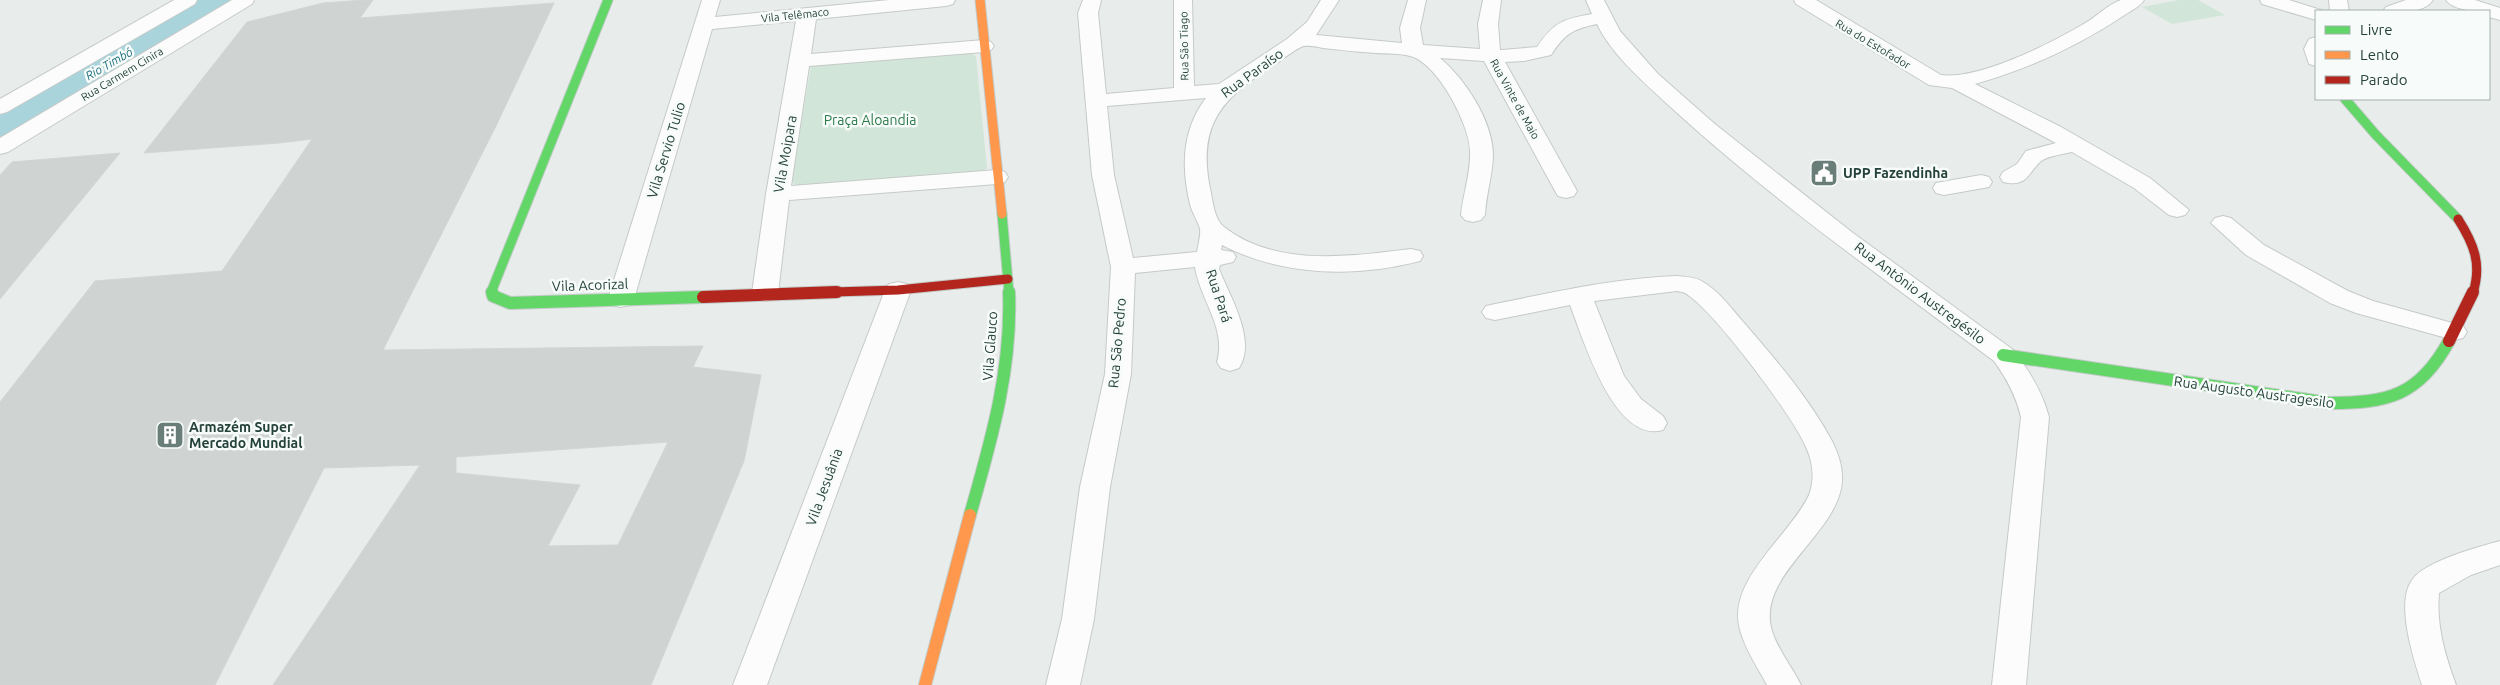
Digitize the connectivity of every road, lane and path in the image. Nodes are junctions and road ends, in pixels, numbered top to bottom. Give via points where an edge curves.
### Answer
1 (188, 0) edge
2 (245, 0) edge
3 (608, 0) edge
4 (711, 0) edge
5 (946, 0) edge
6 (980, 0) edge
7 (1092, 0) edge
8 (1183, 0) edge
9 (1330, 0) edge
10 (1417, 0) edge
11 (1492, 0) edge
12 (1803, 0) edge
13 (2135, 0) edge
14 (2269, 0) edge
15 (2424, 0) edge
16 (2455, 0) edge
17 (1597, 9) edge
18 (2396, 10) edge
19 (2487, 10) edge
20 (807, 14) junction
21 (2315, 14) edge
22 (704, 24) junction
23 (1299, 39) junction
24 (984, 46) junction
25 (1417, 51) junction
26 (1491, 55) junction
27 (801, 62) junction
28 (1951, 83) junction
29 (1225, 90) junction
30 (1184, 92) junction
31 (2346, 100) edge
32 (1097, 101) junction
33 (0, 108) edge
34 (2074, 144) junction
35 (0, 147) edge
36 (997, 177) junction
37 (1944, 188) dead end
38 (1566, 192) dead end
39 (778, 194) junction
40 (2177, 210) dead end
41 (1473, 214) dead end
42 (2223, 223) dead end
43 (1212, 228) junction
44 (1256, 252) junction
45 (1411, 256) dead end
46 (1208, 260) junction
47 (1123, 267) junction
48 (1008, 279) junction
49 (898, 290) junction
50 (765, 293) junction
51 (1580, 297) junction
52 (621, 299) junction
53 (1495, 312) dead end
54 (2454, 332) junction
55 (2003, 355) junction
56 (1230, 362) dead end
57 (1653, 423) dead end
58 (2500, 553) edge
59 (750, 685) edge
60 (925, 685) edge
61 (1063, 685) edge
62 (1784, 685) edge
63 (2009, 685) edge
64 (2439, 685) edge

1 - 33 street
2 - 35 street, Rua Carmem Cinira
3 - 52 street, Vila Acorizal via 492,290 493,296 510,303
4 - 22 street, Vila Servio Tulio
5 - 20 street, Vila Telêmaco
6 - 24 street, Vila Glauco
7 - 32 street, Rua São Pedro via 1088,13
8 - 30 street, Rua São Tiago
9 - 23 street via 1314,25
10 - 25 street via 1410,28 1412,46
11 - 26 street, Rua Vinte de Maio via 1488,24
12 - 28 street, Rua do Estofador via 1936,81
13 - 28 street via 2056,47 2008,67
14 - 21 street
15 - 18 street
16 - 19 street
17 - 26 street via 1555,35 1544,51
17 - 55 street, Rua Antônio Austregésilo via 1617,42 1644,73 1709,130 1822,220
20 - 22 street, Vila Telêmaco
20 - 27 street, Vila Moipara
22 - 52 street, Vila Servio Tulio
23 - 25 street
23 - 29 street, Rua Paraíso
24 - 27 street
24 - 36 street, Vila Glauco
25 - 26 street
25 - 41 street via 1441,69 1477,127 1482,145
26 - 38 street, Rua Vinte de Maio
27 - 39 street, Vila Moipara
28 - 34 street, Rua do Estofador
29 - 30 street
29 - 43 street, Rua Paraíso via 1207,111 1200,132 1196,177 1202,206
30 - 32 street
31 - 54 street, Rua Augusto Austragesilo via 2370,129 2452,209 2472,241 2480,266 2479,275
32 - 47 street, Rua São Pedro via 1103,175
34 - 37 street via 2034,156 2019,175
34 - 40 street, Rua do Estofador via 2142,183
36 - 39 street
36 - 48 street, Vila Glauco
39 - 50 street, Vila Moipara
42 - 54 street via 2254,250 2339,297
43 - 44 street
43 - 46 street, Rua Pará
44 - 45 street via 1306,265
44 - 46 street
46 - 47 street
46 - 56 street, Rua Pará via 1207,269 1232,334
47 - 61 street, Rua São Pedro via 1118,374 1095,486 1078,619
48 - 49 street, Vila Acorizal
48 - 60 street, Vila Glauco via 1009,336 1001,394
49 - 50 street, Vila Acorizal
49 - 59 street, Vila Jesuânia
50 - 52 street, Vila Acorizal
51 - 53 street
51 - 57 street via 1611,378 1631,406
51 - 62 street via 1666,284 1694,286 1712,301 1768,371 1814,436 1827,465 1827,489 1758,595 1753,615 1756,630
54 - 55 street, Rua Augusto Austragesilo via 2441,361 2420,384 2386,398 2352,403 2296,400
55 - 63 street, Rua Antônio Austregésilo via 2030,395 2034,417
58 - 64 street via 2440,574 2424,587 2420,609 2428,652

